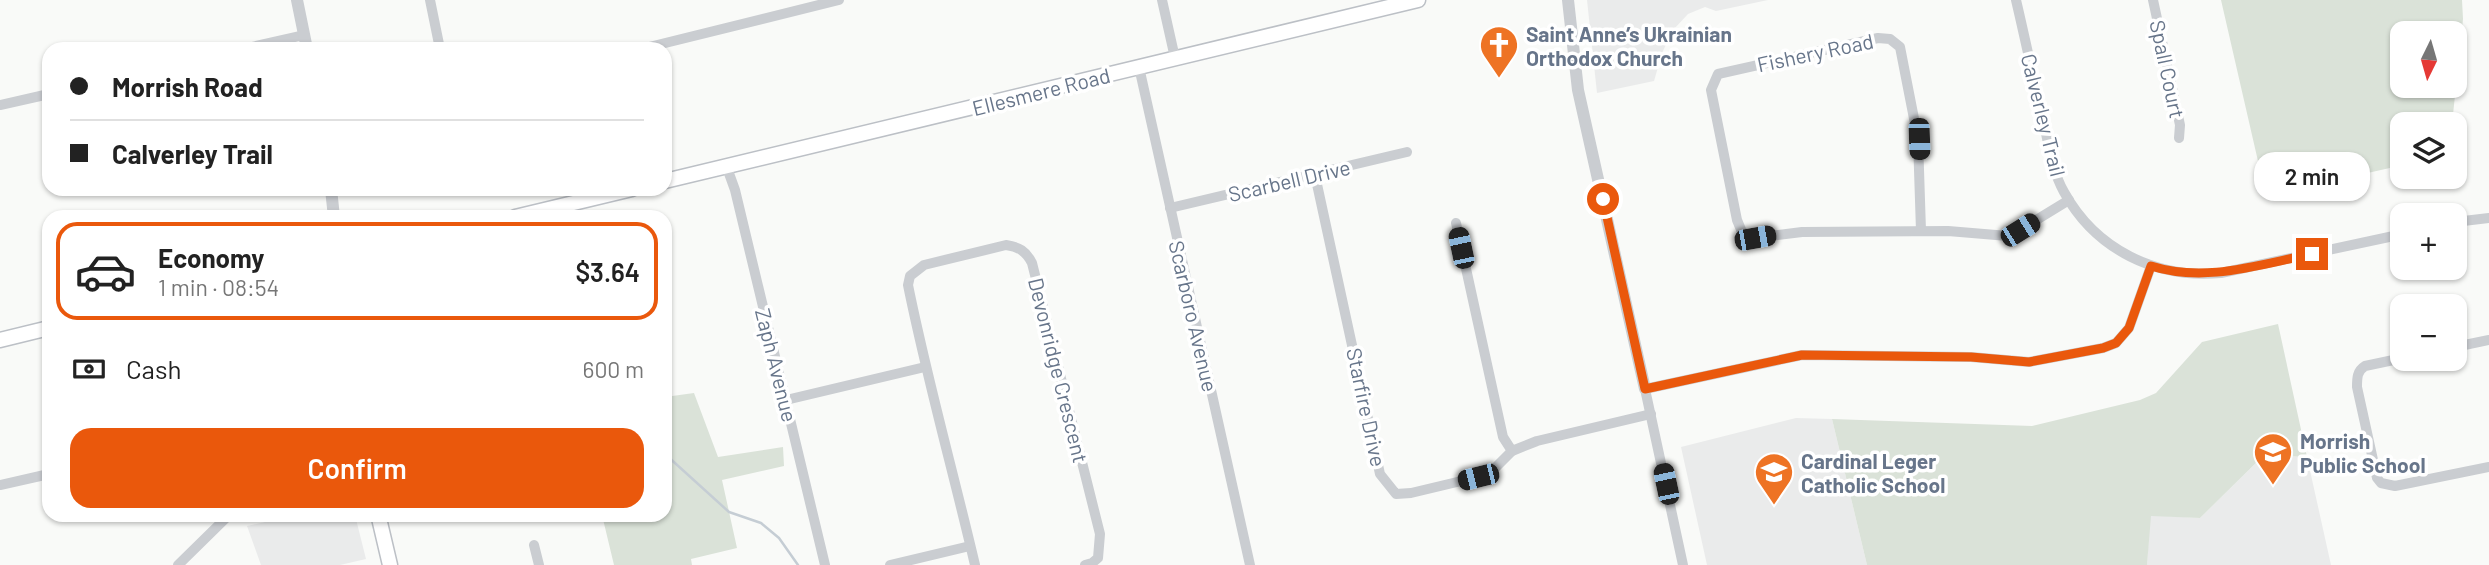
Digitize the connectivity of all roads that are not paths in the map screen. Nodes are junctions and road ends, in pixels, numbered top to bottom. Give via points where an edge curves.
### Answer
1 (297, 0) edge
2 (430, 0) edge
3 (839, 0) edge
4 (1162, 0) edge
5 (1418, 0) edge
6 (1568, 0) edge
7 (2016, 0) edge
8 (2153, 0) edge
9 (304, 35) junction
10 (274, 42) edge
11 (306, 42) edge
12 (439, 42) edge
13 (669, 42) edge
14 (1175, 58) junction
15 (1139, 67) junction
16 (42, 96) edge
17 (0, 105) edge
18 (2179, 138) dead end
19 (1407, 152) dead end
20 (726, 165) junction
21 (1315, 174) junction
22 (672, 179) edge
23 (603, 196) edge
24 (2069, 200) junction
25 (1170, 208) junction
26 (544, 210) edge
27 (2489, 218) edge
28 (2467, 221) edge
29 (1456, 223) dead end
30 (1921, 231) junction
31 (2390, 237) edge
32 (2151, 266) junction
33 (42, 330) edge
34 (0, 340) edge
35 (2489, 340) edge
36 (2467, 345) edge
37 (2390, 361) edge
38 (925, 367) junction
39 (1645, 389) junction
40 (786, 400) junction
41 (1651, 414) junction
42 (1512, 451) junction
43 (2489, 467) edge
44 (42, 476) edge
45 (0, 485) edge
46 (221, 522) edge
47 (380, 522) edge
48 (534, 545) dead end
49 (970, 546) junction
50 (178, 565) edge
51 (390, 565) edge
52 (539, 565) edge
53 (825, 565) edge
54 (890, 565) edge
55 (975, 565) edge
56 (1085, 565) edge
57 (1250, 565) edge
58 (1683, 565) edge

1 - 9 street
2 - 12 street
3 - 13 street
4 - 14 street
5 - 14 main road, Ellesmere Road
6 - 39 street via 1578,90
7 - 24 street, Calverley Trail via 2052,158
8 - 18 street, Spall Court
9 - 10 street
9 - 11 street
14 - 15 main road, Ellesmere Road
15 - 20 main road, Ellesmere Road
15 - 25 street, Scarboro Avenue
16 - 17 street
19 - 21 street, Scarbell Drive
20 - 22 main road, Ellesmere Road
20 - 40 street, Zaph Avenue
21 - 25 street, Scarbell Drive
21 - 42 street, Starfire Drive via 1380,474 1396,494 1411,493 1478,477
23 - 26 main road
24 - 30 street, Fishery Road via 2008,236
24 - 32 street, Calverley Trail via 2115,249
25 - 57 street, Scarboro Avenue
27 - 28 street
29 - 42 street via 1503,437
30 - 30 street, Fishery Road via 1916,116 1900,47 1890,39 1718,74 1712,90 1742,232 1755,238 1802,232
31 - 32 street, Calverley Trail via 2221,273 2183,274
32 - 39 street via 2129,328 2116,343 2103,348 2029,362 1802,355
33 - 34 main road
35 - 36 street
37 - 43 street via 2365,366 2357,377 2381,483 2395,486
38 - 40 street
38 - 49 street, Devonridge Crescent
38 - 56 street, Devonridge Crescent via 908,285 916,269 1006,246 1027,254 1100,534 1098,558
39 - 41 street
40 - 53 street, Zaph Avenue
41 - 42 street, Starfire Drive
41 - 58 street
44 - 45 street
46 - 50 street
47 - 51 main road
48 - 52 street
49 - 54 street
49 - 55 street, Devonridge Crescent

